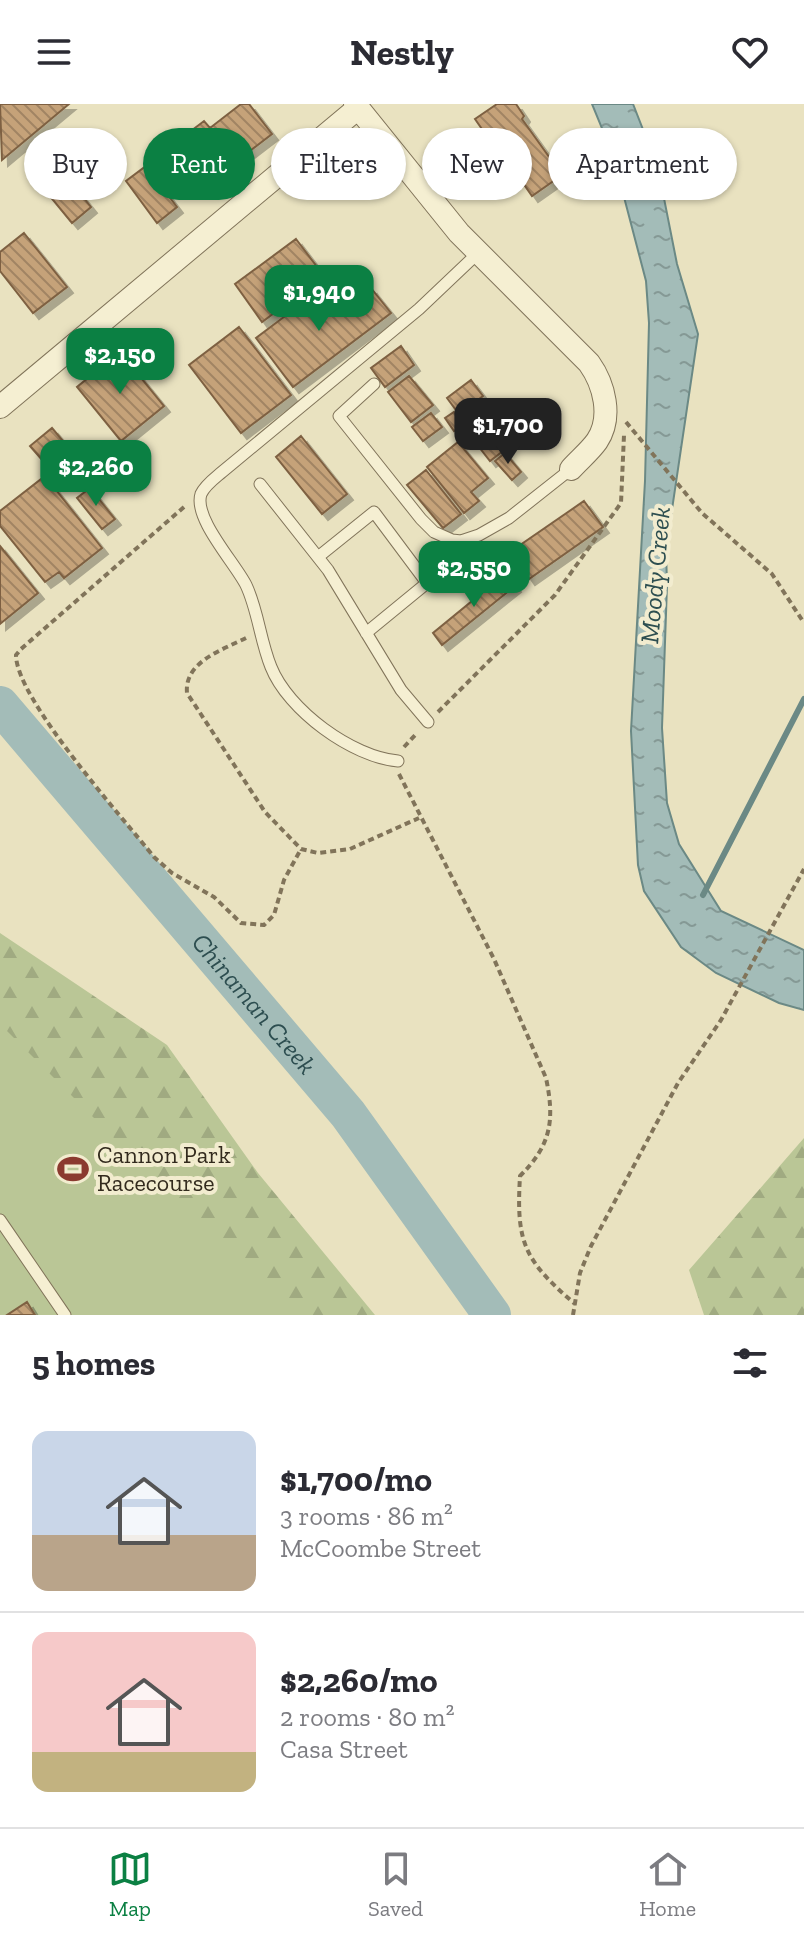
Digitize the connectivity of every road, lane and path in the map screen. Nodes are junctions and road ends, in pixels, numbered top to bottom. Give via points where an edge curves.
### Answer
1 (357, 106) edge
2 (478, 253) junction
3 (374, 384) dead end
4 (0, 407) edge
5 (571, 469) joint
6 (260, 484) dead end
7 (200, 497) junction
8 (318, 557) junction
9 (804, 623) edge
10 (258, 631) junction
11 (366, 633) junction
12 (428, 722) junction
13 (398, 761) junction
14 (420, 817) junction
15 (301, 849) junction
16 (804, 869) edge
17 (0, 1220) edge
18 (575, 1304) junction
19 (65, 1315) edge
20 (573, 1315) edge

1 - 2 street
1 - 4 street
2 - 5 street via 598,376 605,401 603,425 598,440
2 - 7 lane via 419,309 222,472
3 - 5 lane via 339,416 421,519 443,537 461,541 479,535
6 - 8 lane
7 - 10 lane via 211,531 246,586
7 - 15 path via 21,649 16,663 48,723 154,857 214,897 241,923 264,925 274,915
8 - 11 lane
8 - 11 lane via 374,512 427,583
9 - 12 path via 772,574 702,513 624,420 621,503 555,595
10 - 13 lane via 277,680 295,704 360,751
10 - 15 path via 190,670 187,693 265,812
11 - 12 lane
12 - 13 path
13 - 14 path via 399,775
14 - 15 path via 350,849
14 - 18 path via 494,959 546,1078 548,1137 520,1176 518,1217 534,1263
16 - 18 path via 721,1020 678,1083 591,1246
17 - 19 lane
18 - 20 path

